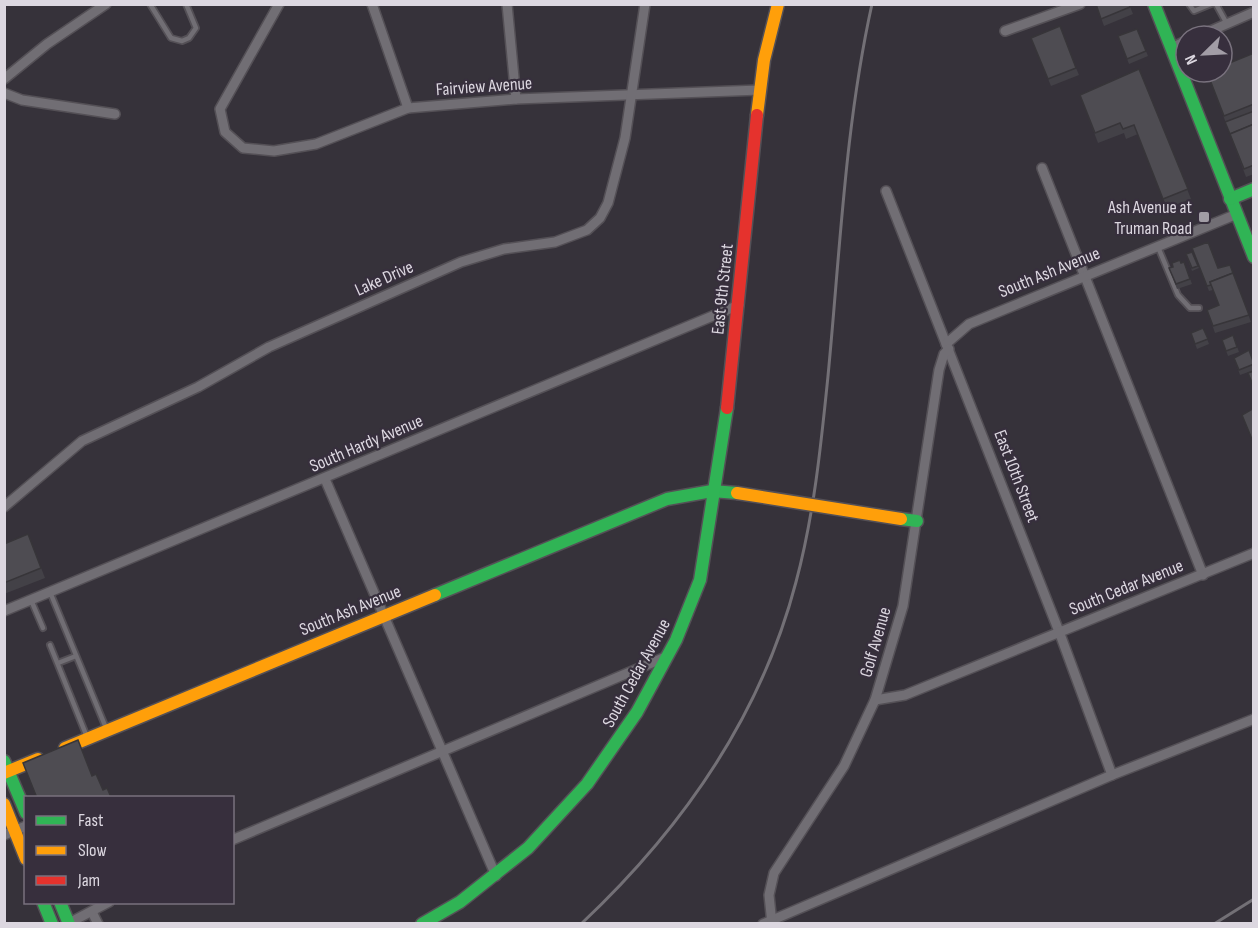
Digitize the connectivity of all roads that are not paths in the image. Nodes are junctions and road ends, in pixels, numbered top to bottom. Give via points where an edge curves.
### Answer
1 (106, 4) edge
2 (150, 4) edge
3 (186, 4) edge
4 (279, 4) edge
5 (372, 4) edge
6 (507, 4) edge
7 (645, 4) edge
8 (778, 4) edge
9 (1080, 4) edge
10 (1154, 4) edge
11 (1188, 4) edge
12 (1211, 4) edge
13 (1216, 4) edge
14 (1254, 12) edge
15 (1227, 24) joint
16 (1005, 32) dead end
17 (1174, 47) edge
18 (1171, 48) junction
19 (4, 79) edge
20 (760, 90) junction
21 (4, 93) edge
22 (632, 94) junction
23 (516, 99) junction
24 (408, 108) junction
25 (115, 114) dead end
26 (1042, 168) dead end
27 (1254, 189) edge
28 (886, 191) dead end
29 (1230, 199) junction
30 (1237, 214) junction
31 (1158, 247) junction
32 (1254, 257) edge
33 (1085, 277) junction
34 (739, 304) junction
35 (1199, 308) dead end
36 (948, 346) junction
37 (325, 478) junction
38 (712, 491) junction
39 (4, 507) edge
40 (917, 521) junction
41 (1254, 553) edge
42 (1203, 575) junction
43 (50, 592) junction
44 (31, 600) junction
45 (4, 611) edge
46 (384, 616) junction
47 (43, 628) dead end
48 (1060, 634) junction
49 (50, 645) dead end
50 (76, 656) junction
51 (668, 656) junction
52 (58, 663) junction
53 (876, 700) junction
54 (1254, 719) edge
55 (107, 731) junction
56 (88, 739) junction
57 (442, 752) junction
58 (6, 769) edge
59 (1112, 775) junction
60 (4, 804) edge
61 (24, 809) edge
62 (15, 831) edge
63 (234, 839) edge
64 (24, 854) edge
65 (496, 876) junction
66 (43, 904) edge
67 (60, 904) edge
68 (106, 904) edge
69 (92, 912) junction
70 (769, 922) edge
71 (69, 923) edge
72 (52, 924) edge
73 (98, 924) edge
74 (423, 924) edge

1 - 19 street
2 - 3 lane via 171,38 182,41 196,28
4 - 24 street, Fairview Avenue via 220,109 225,132 243,148 274,151 316,144
5 - 24 street
6 - 23 street
7 - 22 street, Lake Drive
8 - 20 street
9 - 16 street
10 - 18 street
11 - 12 lane via 1194,11
13 - 15 lane
14 - 15 street
17 - 18 street
18 - 29 street
20 - 22 street, Fairview Avenue
20 - 34 street, East 9th Street
21 - 25 street via 22,100
22 - 23 street, Fairview Avenue
22 - 39 street, Lake Drive via 608,203 587,230 555,242 504,249 461,262 269,347 198,387 82,441
23 - 24 street, Fairview Avenue
26 - 33 street
27 - 29 street
28 - 36 street, East 10th Street
29 - 30 street
30 - 31 street, South Ash Avenue
30 - 32 street
31 - 33 street, South Ash Avenue
31 - 35 lane via 1178,295 1190,308
33 - 36 street, South Ash Avenue via 969,324
33 - 42 street
34 - 37 street, South Hardy Avenue
34 - 38 street, East 9th Street via 726,417
36 - 40 street, Golf Avenue via 939,370
36 - 48 street, East 10th Street
37 - 43 street, South Hardy Avenue
37 - 46 street
38 - 40 street, bridge
38 - 46 street, South Ash Avenue via 668,499
38 - 51 street, South Cedar Avenue via 711,528 701,579 681,634
40 - 53 street, Golf Avenue via 903,606
41 - 42 street, South Cedar Avenue
42 - 48 street, South Cedar Avenue
43 - 44 street, South Hardy Avenue
43 - 50 lane
44 - 45 street, South Hardy Avenue
44 - 47 lane
46 - 55 street, South Ash Avenue
46 - 57 street
48 - 53 street, South Cedar Avenue via 905,695
48 - 59 street, East 10th Street
49 - 52 lane
50 - 52 lane
50 - 55 lane
51 - 57 street
51 - 65 street, South Cedar Avenue via 635,717 592,779 549,828
52 - 56 lane
53 - 70 street, Golf Avenue via 844,766 774,873
54 - 59 street
55 - 56 street, South Ash Avenue
56 - 58 street, South Ash Avenue
57 - 63 street
57 - 65 street
58 - 61 street
59 - 70 street
60 - 62 street
62 - 64 street
65 - 74 street, South Cedar Avenue
66 - 72 street
67 - 71 street
68 - 69 street
69 - 71 street
69 - 73 street

